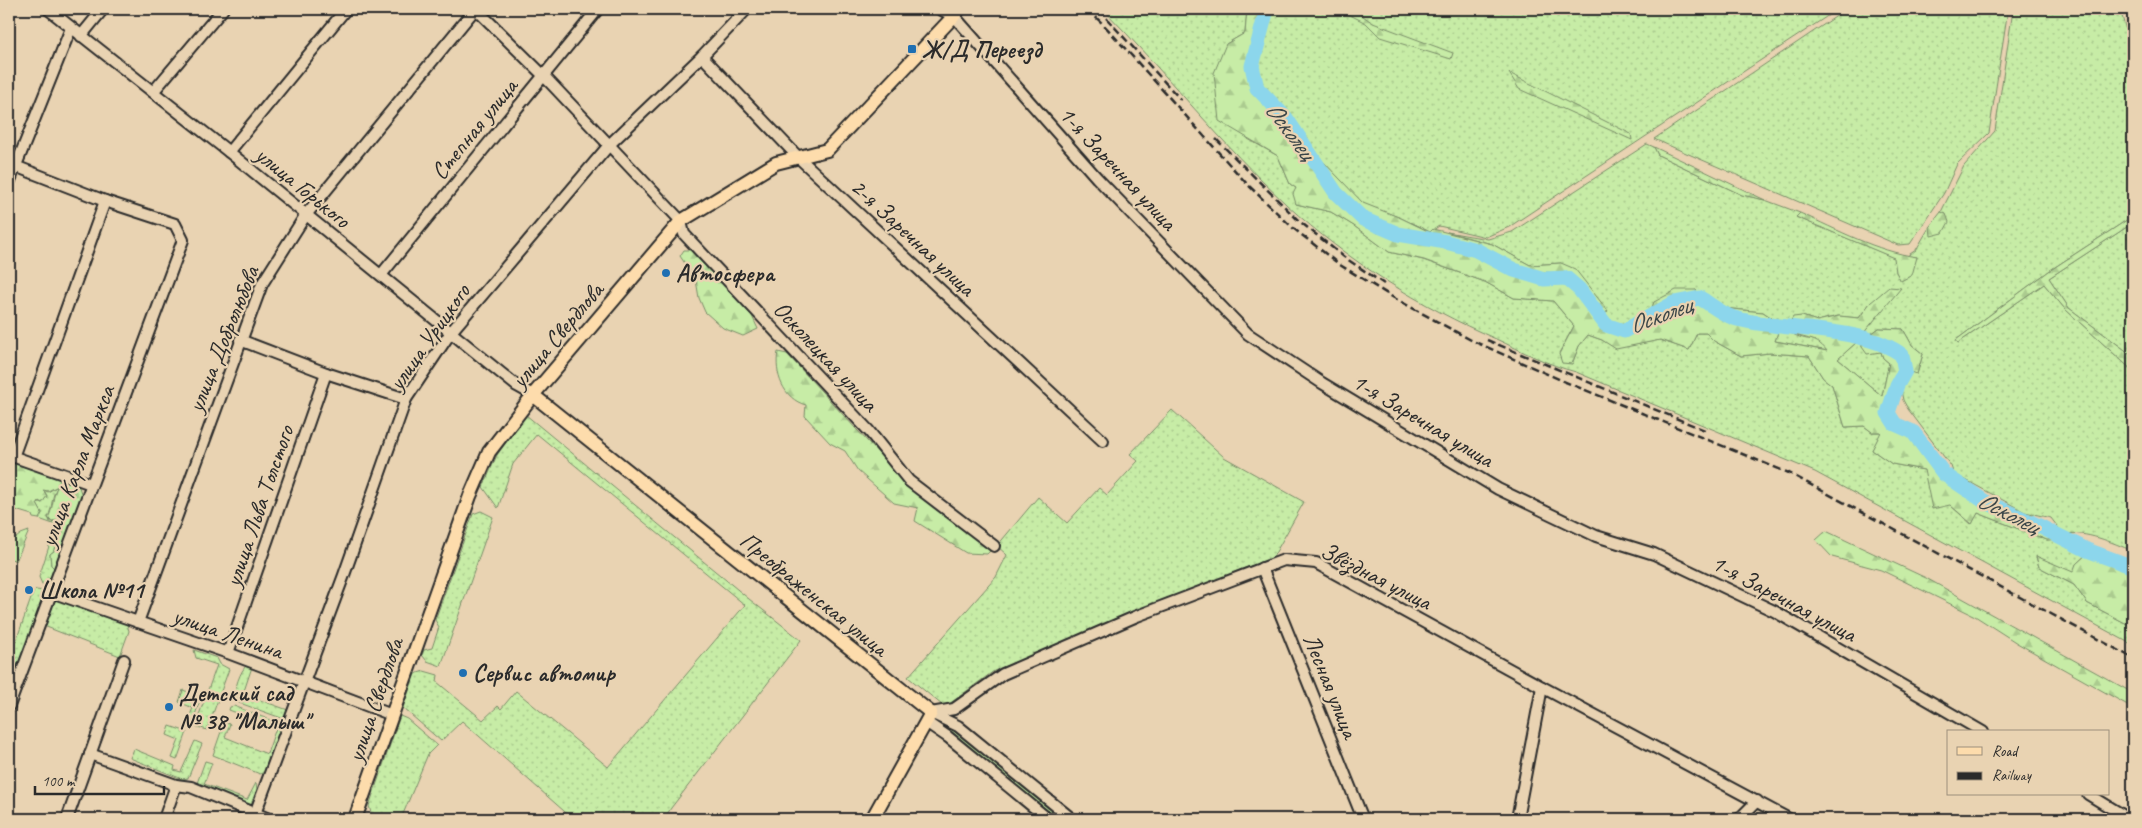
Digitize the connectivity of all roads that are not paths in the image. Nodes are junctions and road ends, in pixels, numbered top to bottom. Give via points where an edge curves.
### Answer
1 (48, 9) edge
2 (102, 9) edge
3 (223, 9) edge
4 (346, 9) edge
5 (476, 9) edge
6 (598, 9) edge
7 (940, 9) edge
8 (744, 10) edge
9 (956, 12) edge
10 (71, 28) junction
11 (80, 36) junction
12 (702, 56) junction
13 (543, 75) junction
14 (153, 92) junction
15 (610, 144) junction
16 (229, 152) junction
17 (799, 158) junction
18 (15, 166) junction
19 (9, 183) edge
20 (105, 202) junction
21 (305, 216) junction
22 (681, 221) junction
23 (381, 274) junction
24 (451, 332) junction
25 (240, 340) junction
26 (326, 373) junction
27 (533, 396) junction
28 (406, 399) junction
29 (1103, 441) dead end
30 (11, 456) edge
31 (91, 484) junction
32 (994, 546) dead end
33 (1262, 568) junction
34 (51, 592) junction
35 (138, 622) junction
36 (228, 652) junction
37 (124, 660) dead end
38 (305, 681) junction
39 (1542, 687) junction
40 (11, 691) edge
41 (9, 706) edge
42 (392, 715) junction
43 (928, 718) junction
44 (1980, 730) edge
45 (90, 754) junction
46 (176, 785) junction
47 (2091, 796) edge
48 (1757, 801) junction
49 (254, 816) edge
50 (67, 819) edge
51 (164, 819) edge
52 (268, 819) edge
53 (355, 819) edge
54 (872, 819) edge
55 (1048, 819) edge
56 (1072, 819) edge
57 (1363, 819) edge
58 (1517, 819) edge
59 (1739, 819) edge
60 (1789, 819) edge
61 (2129, 819) edge

1 - 10 street, улица Горького
2 - 11 street
3 - 14 street
4 - 16 street
5 - 13 street, Осколецкая улица
5 - 21 street, улица Добролюбова
6 - 13 street, Степная улица
7 - 9 street, 1-я Заречная улица
8 - 12 street, улица Урицкого
9 - 17 main road, улица Свердлова via 827,150
9 - 44 street, 1-я Заречная улица via 1097,178 1248,334 1322,383 1498,489 1596,536 1654,554 1774,611
10 - 11 street, улица Горького
10 - 18 street
11 - 14 street, улица Горького
12 - 15 street, улица Урицкого
12 - 17 street, 2-я Заречная улица
13 - 15 street, Осколецкая улица
13 - 23 street, Степная улица
14 - 16 street, улица Горького
15 - 22 street, Осколецкая улица
15 - 24 street, улица Урицкого
16 - 21 street, улица Горького
17 - 22 main road, улица Свердлова via 776,163
17 - 29 street, 2-я Заречная улица
18 - 19 street
18 - 20 street
20 - 30 street
20 - 31 street, улица Карла Маркса via 175,224 183,240
21 - 23 street, улица Горького
21 - 25 street, улица Добролюбова via 262,284
22 - 27 main road, улица Свердлова
22 - 32 street, Осколецкая улица via 684,234 869,431 909,481
23 - 24 street, улица Горького
24 - 27 street, улица Горького
24 - 28 street, улица Урицкого
25 - 26 street
25 - 35 street, улица Добролюбова
26 - 28 street
26 - 36 street, улица Льва Толстого
27 - 42 main road, улица Свердлова via 489,452 470,496
27 - 43 main road, Преображенская улица
28 - 38 street, улица Урицкого
30 - 31 street
31 - 34 street, улица Карла Маркса
33 - 39 street, Звёздная улица via 1284,560 1316,563
33 - 43 street, Звёздная улица via 1137,616 1003,674 954,709
33 - 57 street, Лесная улица
34 - 35 street, улица Ленина
34 - 40 street, улица Карла Маркса
35 - 36 street, улица Ленина
36 - 38 street, улица Ленина
37 - 45 street
38 - 42 street, улица Ленина
38 - 49 street, улица Урицкого
39 - 48 street, Звёздная улица
39 - 58 street
40 - 41 street, улица Карла Маркса
42 - 53 main road, улица Свердлова
43 - 54 main road
43 - 55 street, Преображенская улица
43 - 56 street, Преображенская улица via 958,726
45 - 46 street
45 - 50 street
46 - 49 street via 191,787
46 - 51 street
47 - 61 street
48 - 59 street
48 - 60 street, Звёздная улица
49 - 52 street

